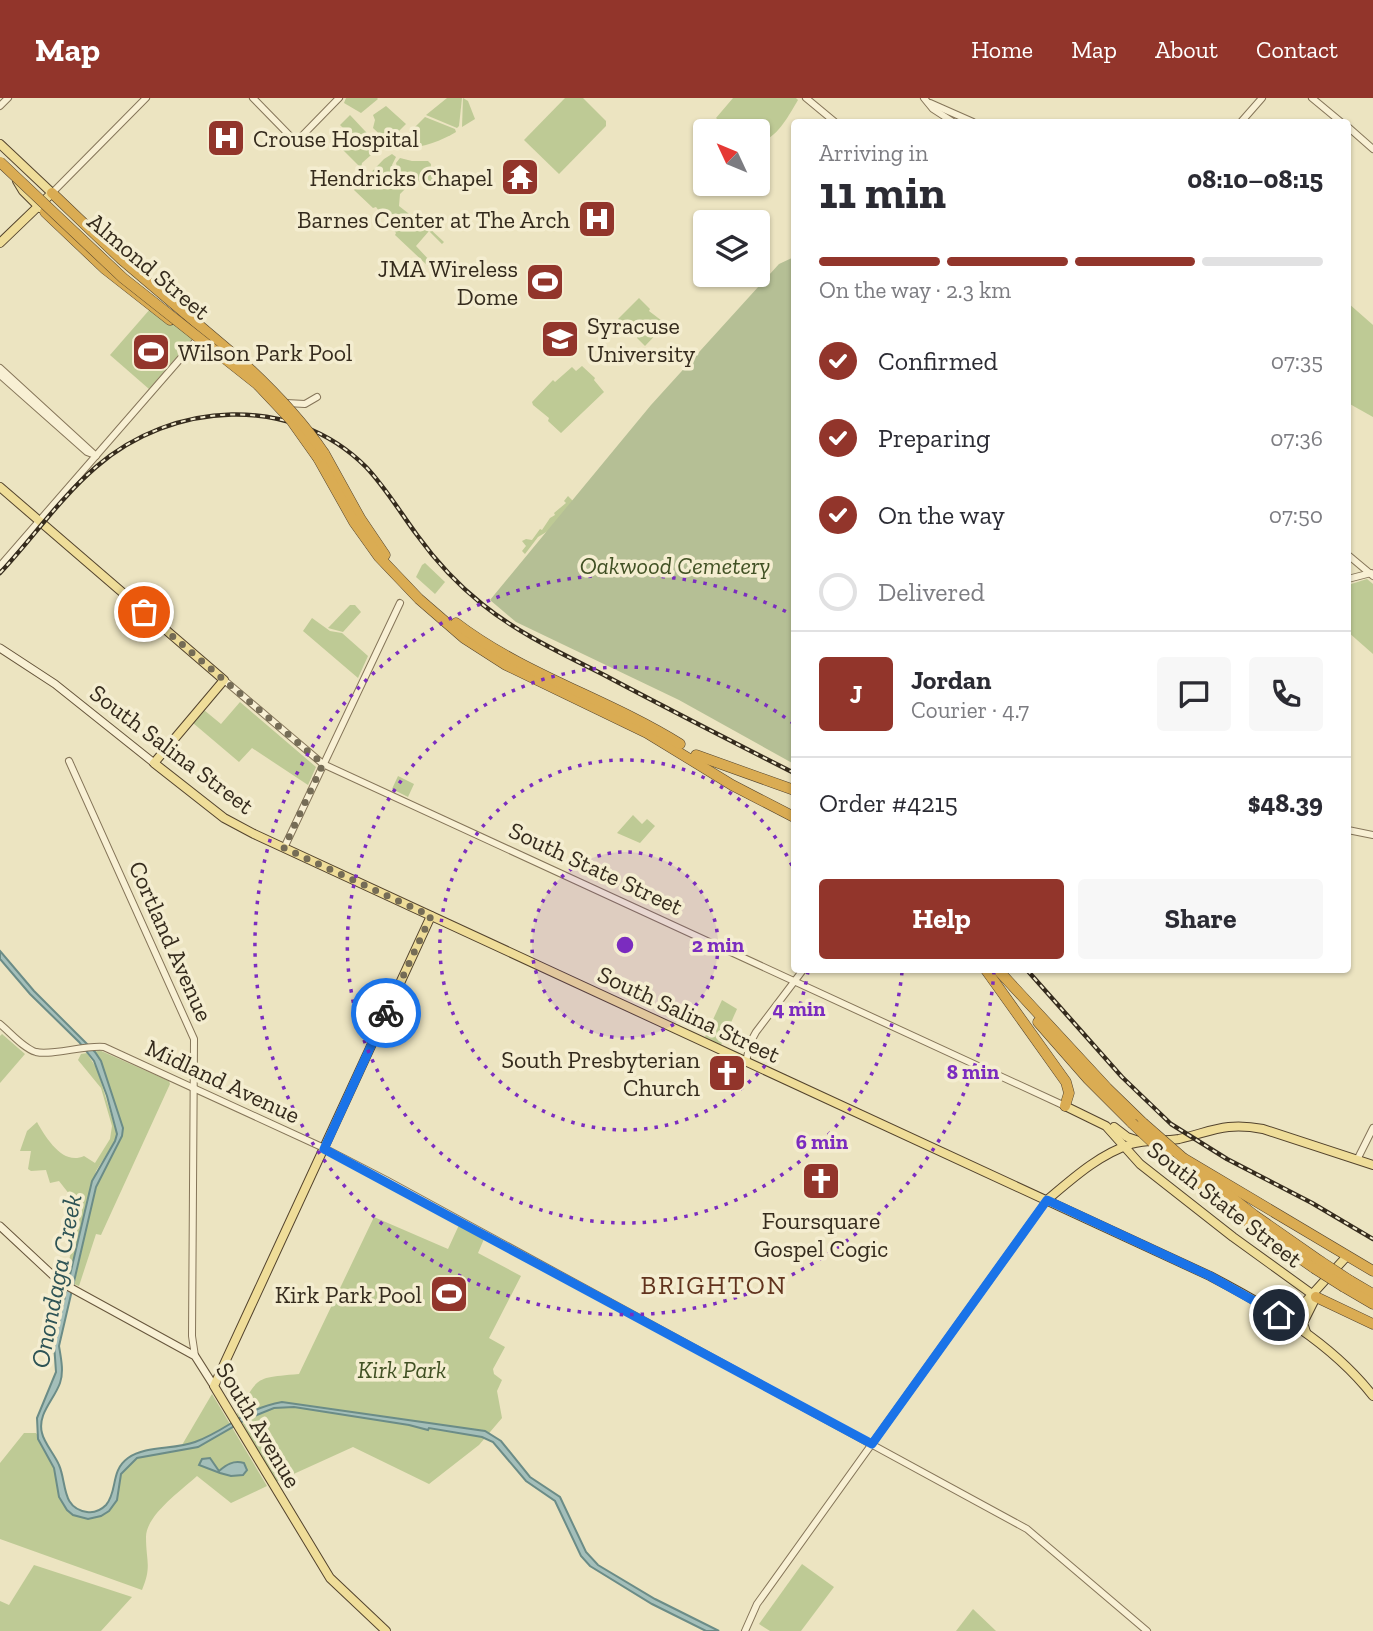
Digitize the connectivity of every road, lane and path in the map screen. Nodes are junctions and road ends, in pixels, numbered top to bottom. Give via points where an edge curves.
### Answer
1 (8, 98) edge
2 (146, 98) edge
3 (253, 98) edge
4 (339, 98) edge
5 (806, 98) edge
6 (1262, 98) edge
7 (1312, 98) edge
8 (928, 101) edge
9 (0, 106) edge
10 (831, 119) edge
11 (948, 119) edge
12 (967, 119) edge
13 (1244, 119) edge
14 (1337, 119) edge
15 (1351, 130) edge
16 (0, 144) edge
17 (1373, 149) edge
18 (0, 158) edge
19 (45, 203) junction
20 (62, 218) junction
21 (0, 243) edge
22 (189, 330) junction
23 (201, 334) junction
24 (240, 359) junction
25 (0, 368) edge
26 (0, 375) edge
27 (317, 397) dead end
28 (96, 456) junction
29 (321, 456) junction
30 (0, 488) edge
31 (40, 521) junction
32 (1351, 557) edge
33 (0, 566) edge
34 (1372, 574) edge
35 (1351, 578) edge
36 (421, 596) junction
37 (400, 603) dead end
38 (0, 648) edge
39 (224, 680) junction
40 (696, 755) junction
41 (69, 761) dead end
42 (154, 763) junction
43 (323, 764) junction
44 (791, 789) edge
45 (791, 808) edge
46 (791, 815) edge
47 (1351, 831) edge
48 (1373, 835) edge
49 (284, 848) junction
50 (431, 916) junction
51 (801, 973) edge
52 (990, 973) edge
53 (991, 973) edge
54 (1001, 973) edge
55 (795, 980) junction
56 (0, 1024) edge
57 (746, 1062) junction
58 (195, 1090) junction
59 (1065, 1106) junction
60 (1101, 1122) junction
61 (1138, 1123) junction
62 (1373, 1128) edge
63 (1137, 1143) junction
64 (1124, 1147) junction
65 (324, 1149) junction
66 (1183, 1158) junction
67 (1134, 1159) junction
68 (1357, 1160) junction
69 (1373, 1165) edge
70 (1047, 1200) junction
71 (0, 1226) edge
72 (1347, 1256) junction
73 (1317, 1264) junction
74 (1373, 1271) edge
75 (1346, 1284) junction
76 (1373, 1294) edge
77 (1314, 1296) junction
78 (1373, 1304) edge
79 (1290, 1322) junction
80 (1373, 1324) edge
81 (1309, 1336) junction
82 (192, 1352) junction
83 (214, 1386) junction
84 (1373, 1395) edge
85 (872, 1444) junction
86 (386, 1631) edge
87 (745, 1631) edge
88 (1147, 1631) edge

1 - 9 street
2 - 19 street
3 - 4 street via 296,142
5 - 10 street
6 - 13 street
7 - 14 street
8 - 11 street
8 - 12 street
15 - 17 street
16 - 19 main road, Almond Street
18 - 19 main road via 14,172 19,186
18 - 22 highway, bridge via 124,278
18 - 24 highway, bridge via 132,280
19 - 20 street
19 - 20 street, Almond Street
19 - 21 main road
19 - 22 highway, bridge via 91,256 150,307
19 - 24 highway via 102,243
20 - 23 street, Almond Street via 117,269
22 - 29 highway, bridge via 265,392
23 - 27 street, Almond Street via 281,401 305,404
23 - 28 street
24 - 29 highway, bridge via 304,425
25 - 28 street
26 - 28 street
28 - 31 street
29 - 36 highway via 397,573
30 - 31 main road, South State Street
31 - 33 street
31 - 39 main road, South State Street
32 - 34 street
34 - 35 street
36 - 40 highway via 507,657 648,725
36 - 46 highway via 464,638 506,665 616,716
37 - 43 street
38 - 42 main road, South Salina Street via 55,684
39 - 42 main road
39 - 43 street, South State Street
40 - 44 highway
40 - 45 highway
41 - 58 street, Cortland Avenue via 188,1022 194,1039
42 - 49 main road, South Salina Street via 224,818
43 - 49 street
43 - 55 street, South State Street
47 - 48 street
49 - 50 main road, South Salina Street
50 - 57 main road, South Salina Street
50 - 65 main road
51 - 55 street
52 - 59 highway via 1066,1082
53 - 61 highway via 1088,1080
54 - 61 highway
55 - 57 street via 755,1032
55 - 59 street, South State Street
56 - 58 street, Midland Avenue via 39,1053 108,1049
57 - 70 main road, South Salina Street
58 - 65 street, Midland Avenue
58 - 82 street, Cortland Avenue
59 - 60 main road, South State Street
60 - 63 main road
60 - 64 main road, South State Street
61 - 66 highway, bridge
61 - 73 highway, bridge via 1168,1157 1248,1222
62 - 68 street
63 - 64 main road
63 - 67 main road
63 - 68 main road via 1180,1139 1223,1126 1246,1126
64 - 67 main road, South State Street
64 - 70 main road via 1087,1167
65 - 83 main road
65 - 85 street, Midland Avenue
66 - 72 highway
66 - 73 highway
67 - 77 main road, South State Street
68 - 69 main road
70 - 79 main road, South Salina Street via 1210,1276
70 - 85 street
71 - 82 main road, South Avenue via 63,1284
72 - 74 highway
72 - 77 main road
73 - 75 highway, bridge
75 - 76 highway
75 - 78 highway
77 - 79 main road
77 - 80 highway
77 - 81 main road via 1303,1322
79 - 81 main road, South Salina Street
81 - 84 main road, South Salina Street
82 - 83 main road, South Avenue
83 - 86 main road, South Avenue via 330,1578
85 - 87 street via 757,1604
85 - 88 street, Midland Avenue via 1027,1529

